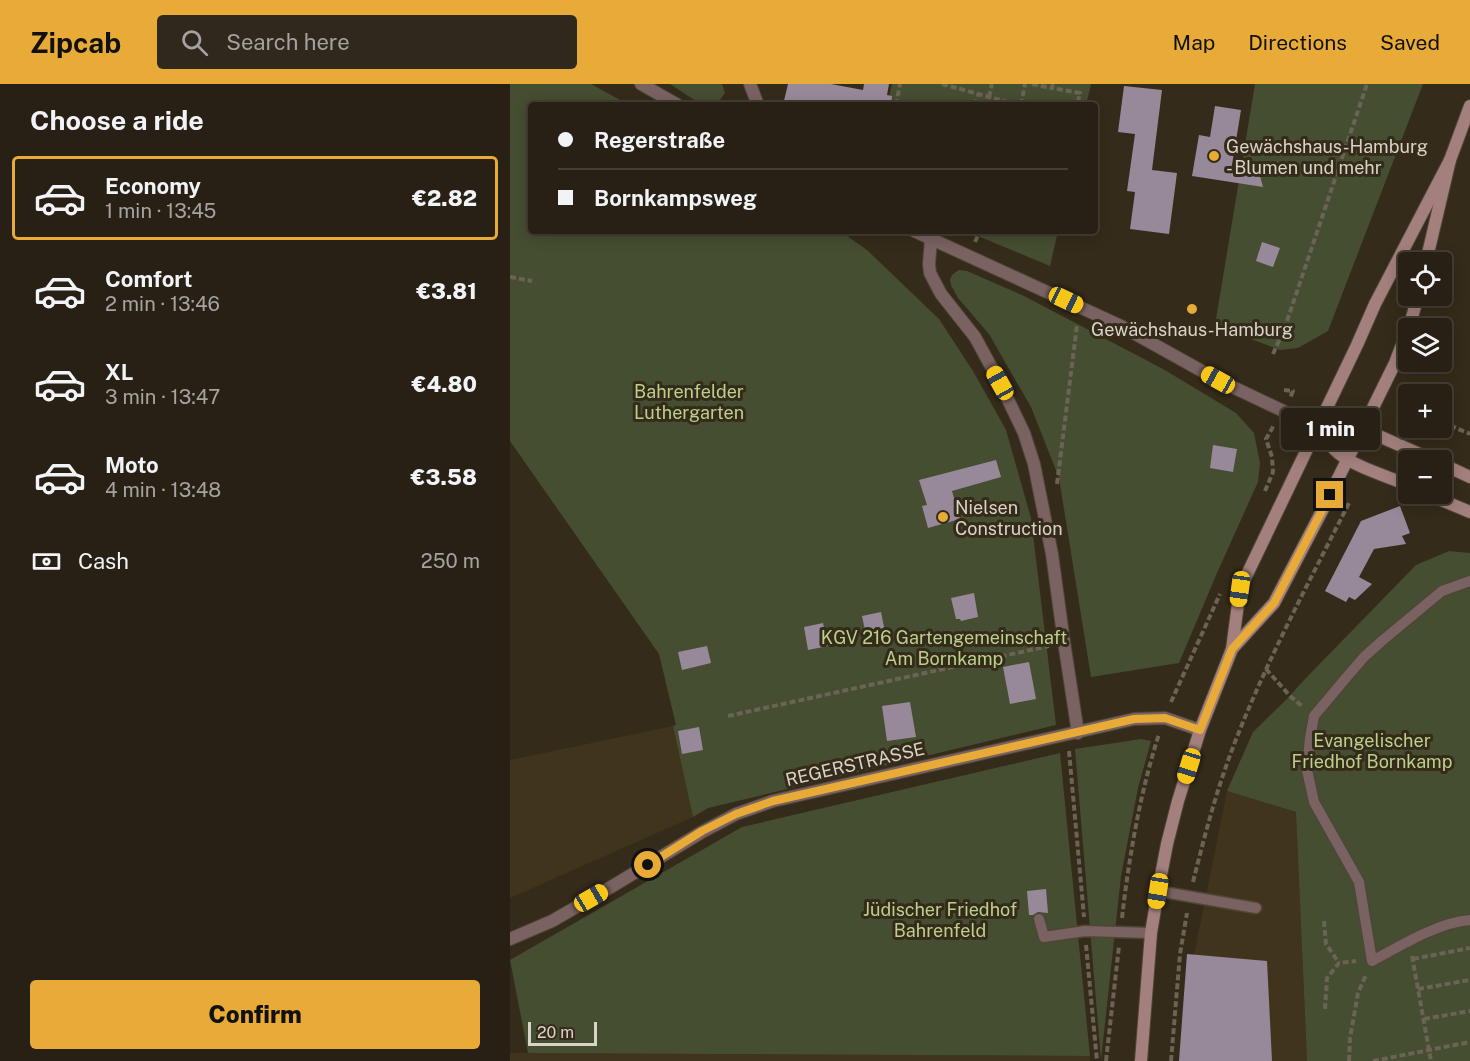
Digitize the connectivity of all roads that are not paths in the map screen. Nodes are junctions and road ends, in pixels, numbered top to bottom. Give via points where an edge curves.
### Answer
1 (641, 84) edge
2 (750, 84) edge
3 (673, 102) edge
4 (757, 102) edge
5 (1470, 106) edge
6 (1450, 160) junction
7 (920, 234) edge
8 (931, 239) junction
9 (1428, 252) edge
10 (1398, 356) edge
11 (1317, 427) junction
12 (1363, 429) junction
13 (1410, 450) edge
14 (1348, 460) junction
15 (1452, 469) edge
16 (1470, 477) edge
17 (1398, 482) edge
18 (1451, 504) edge
19 (1470, 512) edge
20 (1470, 581) edge
21 (1232, 649) junction
22 (1200, 730) junction
23 (1078, 733) junction
24 (1158, 891) junction
25 (1256, 908) dead end
26 (1039, 919) dead end
27 (1470, 920) edge
28 (1151, 933) junction
29 (510, 939) edge
30 (1141, 1061) edge

1 - 3 street
2 - 4 street
5 - 6 main road
6 - 9 main road
6 - 11 main road
7 - 8 street
8 - 11 street via 1121,326 1218,380
8 - 23 street via 930,273 941,294 975,337 1024,433 1034,464 1052,554
10 - 12 main road
11 - 12 main road
11 - 14 main road via 1336,452
11 - 21 main road via 1240,589
12 - 13 main road
12 - 14 main road
14 - 17 main road
14 - 21 main road via 1274,603
15 - 16 main road
18 - 19 main road
20 - 27 lane via 1442,591 1364,657 1314,716 1306,770 1314,802 1359,882 1372,961 1409,940
21 - 22 main road
22 - 23 street, REGERSTRASSE via 1165,718 1134,719
22 - 24 main road via 1178,801
23 - 29 street, REGERSTRASSE via 773,801 736,814 552,921
24 - 25 lane
24 - 28 main road
26 - 28 lane via 1044,937 1085,931
28 - 30 main road

